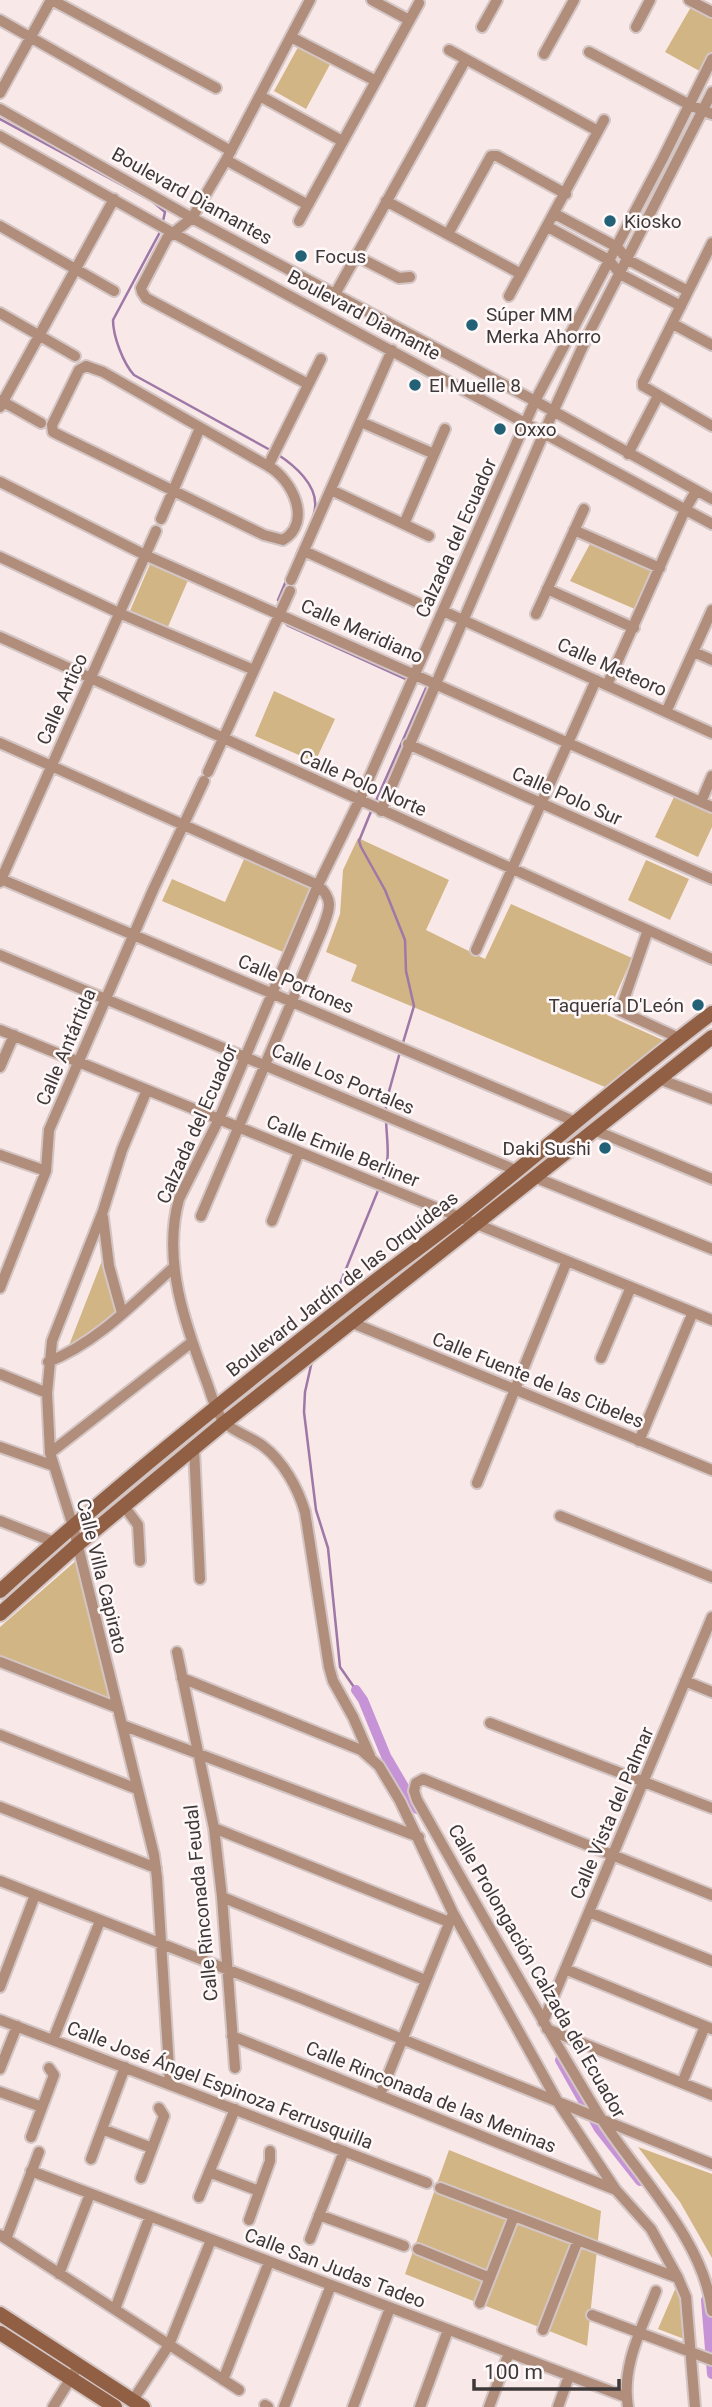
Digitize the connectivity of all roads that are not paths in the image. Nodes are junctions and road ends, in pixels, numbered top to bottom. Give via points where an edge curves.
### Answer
1 (52, 0) edge
2 (310, 0) edge
3 (372, 0) edge
4 (497, 0) edge
5 (573, 0) edge
6 (649, 0) edge
7 (689, 0) edge
8 (419, 3) dead end
9 (712, 12) edge
10 (0, 20) edge
11 (409, 20) junction
12 (482, 27) dead end
13 (636, 27) dead end
14 (31, 37) junction
15 (291, 37) junction
16 (449, 50) dead end
17 (589, 52) dead end
18 (544, 54) dead end
19 (466, 59) junction
20 (712, 59) edge
21 (376, 81) junction
22 (216, 88) dead end
23 (712, 92) edge
24 (0, 93) edge
25 (260, 96) junction
26 (690, 105) junction
27 (0, 109) edge
28 (708, 112) edge
29 (604, 120) dead end
30 (598, 131) junction
31 (0, 136) edge
32 (342, 142) junction
33 (228, 155) junction
34 (662, 160) junction
35 (674, 167) junction
36 (566, 194) junction
37 (114, 199) junction
38 (386, 201) junction
39 (308, 205) junction
40 (555, 214) junction
41 (192, 218) junction
42 (299, 221) dead end
43 (0, 226) edge
44 (548, 227) junction
45 (173, 233) junction
46 (448, 234) junction
47 (712, 243) edge
48 (617, 247) junction
49 (356, 256) junction
50 (609, 260) junction
51 (628, 260) junction
52 (701, 266) junction
53 (76, 269) junction
54 (712, 272) edge
55 (297, 273) junction
56 (521, 274) junction
57 (621, 274) junction
58 (410, 277) dead end
59 (114, 291) dead end
60 (688, 291) junction
61 (284, 293) junction
62 (335, 294) junction
63 (509, 296) dead end
64 (681, 306) junction
65 (0, 313) edge
66 (673, 324) junction
67 (574, 326) junction
68 (40, 335) junction
69 (588, 335) junction
70 (712, 345) edge
71 (392, 350) junction
72 (75, 356) dead end
73 (321, 359) dead end
74 (308, 384) junction
75 (658, 397) junction
76 (535, 401) junction
77 (1, 403) edge
78 (553, 412) junction
79 (361, 422) junction
80 (41, 424) dead end
81 (525, 424) junction
82 (712, 426) edge
83 (200, 428) junction
84 (445, 429) dead end
85 (543, 433) junction
86 (434, 454) junction
87 (628, 454) junction
88 (272, 458) junction
89 (0, 482) edge
90 (331, 490) junction
91 (696, 491) junction
92 (173, 492) junction
93 (712, 499) edge
94 (584, 509) dead end
95 (685, 510) junction
96 (161, 519) dead end
97 (404, 524) junction
98 (712, 524) edge
99 (574, 530) junction
100 (156, 531) dead end
101 (429, 536) dead end
102 (304, 551) junction
103 (145, 555) junction
104 (0, 557) edge
105 (660, 568) junction
106 (547, 589) junction
107 (418, 603) dead end
108 (712, 610) edge
109 (443, 611) junction
110 (119, 613) junction
111 (279, 614) junction
112 (536, 614) dead end
113 (463, 620) junction
114 (634, 628) junction
115 (0, 637) edge
116 (694, 652) junction
117 (712, 660) edge
118 (254, 670) junction
119 (415, 674) junction
120 (90, 678) junction
121 (596, 680) junction
122 (436, 683) junction
123 (607, 685) junction
124 (666, 712) junction
125 (712, 733) edge
126 (223, 739) junction
127 (568, 742) junction
128 (0, 743) edge
129 (408, 744) junction
130 (51, 766) junction
131 (712, 776) edge
132 (359, 801) junction
133 (701, 802) junction
134 (541, 803) junction
135 (712, 807) edge
136 (381, 811) junction
137 (183, 826) junction
138 (5, 857) edge
139 (512, 869) junction
140 (712, 879) edge
141 (1, 881) edge
142 (318, 885) junction
143 (648, 930) junction
144 (134, 934) junction
145 (475, 950) dead end
146 (0, 955) edge
147 (712, 959) edge
148 (272, 993) junction
149 (106, 999) junction
150 (292, 1001) junction
151 (712, 1013) edge
152 (0, 1030) edge
153 (14, 1035) junction
154 (712, 1037) edge
155 (679, 1038) junction
156 (245, 1057) junction
157 (79, 1062) junction
158 (264, 1065) junction
159 (0, 1067) edge
160 (659, 1079) junction
161 (147, 1090) junction
162 (712, 1099) edge
163 (219, 1119) junction
164 (576, 1122) junction
165 (238, 1127) junction
166 (594, 1130) junction
167 (299, 1152) junction
168 (0, 1155) edge
169 (46, 1171) junction
170 (518, 1171) junction
171 (534, 1177) junction
172 (712, 1179) edge
173 (103, 1211) junction
174 (201, 1216) dead end
175 (459, 1217) junction
176 (272, 1221) dead end
177 (475, 1223) junction
178 (712, 1249) edge
179 (567, 1261) junction
180 (174, 1267) junction
181 (631, 1287) junction
182 (0, 1288) edge
183 (693, 1312) junction
184 (122, 1313) junction
185 (712, 1320) edge
186 (350, 1322) junction
187 (192, 1342) junction
188 (601, 1358) dead end
189 (48, 1362) junction
190 (0, 1374) edge
191 (515, 1390) junction
192 (47, 1393) junction
193 (217, 1408) junction
194 (224, 1423) junction
195 (639, 1441) junction
196 (0, 1447) edge
197 (194, 1448) junction
198 (50, 1453) junction
199 (54, 1466) junction
200 (712, 1470) edge
201 (477, 1483) dead end
202 (124, 1506) junction
203 (560, 1516) dead end
204 (0, 1521) edge
205 (73, 1526) junction
206 (54, 1542) junction
207 (77, 1545) junction
208 (140, 1561) dead end
209 (712, 1577) edge
210 (200, 1579) dead end
211 (0, 1591) edge
212 (0, 1614) edge
213 (712, 1617) edge
214 (177, 1652) dead end
215 (0, 1662) edge
216 (183, 1678) junction
217 (685, 1681) junction
218 (712, 1692) edge
219 (118, 1708) junction
220 (490, 1723) dead end
221 (122, 1725) junction
222 (0, 1735) edge
223 (198, 1752) junction
224 (370, 1756) junction
225 (644, 1783) junction
226 (137, 1789) junction
227 (0, 1808) edge
228 (712, 1808) edge
229 (214, 1828) junction
230 (419, 1837) junction
231 (613, 1855) junction
232 (156, 1868) junction
233 (0, 1881) edge
234 (35, 1895) junction
235 (712, 1895) edge
236 (222, 1897) junction
237 (589, 1912) junction
238 (451, 1917) junction
239 (100, 1921) junction
240 (162, 1945) junction
241 (712, 1961) edge
242 (565, 1969) junction
243 (227, 1971) junction
244 (425, 1980) junction
245 (0, 1987) edge
246 (0, 2020) edge
247 (17, 2026) junction
248 (545, 2026) junction
249 (709, 2027) edge
250 (232, 2036) junction
251 (53, 2040) junction
252 (402, 2040) junction
253 (125, 2067) junction
254 (49, 2068) dead end
255 (235, 2068) dead end
256 (0, 2069) edge
257 (682, 2083) junction
258 (170, 2084) junction
259 (0, 2092) edge
260 (380, 2095) junction
261 (712, 2095) edge
262 (559, 2104) junction
263 (42, 2108) junction
264 (159, 2108) dead end
265 (235, 2109) junction
266 (599, 2118) junction
267 (102, 2129) junction
268 (31, 2137) dead end
269 (152, 2148) junction
270 (270, 2151) dead end
271 (344, 2151) junction
272 (38, 2152) dead end
273 (91, 2159) dead end
274 (712, 2164) edge
275 (31, 2171) junction
276 (209, 2172) junction
277 (141, 2178) dead end
278 (427, 2183) dead end
279 (440, 2188) dead end
280 (616, 2190) junction
281 (259, 2191) junction
282 (90, 2194) junction
283 (199, 2197) dead end
284 (319, 2214) junction
285 (150, 2216) junction
286 (514, 2216) junction
287 (249, 2220) dead end
288 (3, 2237) edge
289 (310, 2239) dead end
290 (211, 2240) junction
291 (578, 2240) junction
292 (404, 2246) dead end
293 (418, 2249) dead end
294 (269, 2262) junction
295 (59, 2274) junction
296 (490, 2278) junction
297 (678, 2278) junction
298 (331, 2286) junction
299 (711, 2289) edge
300 (656, 2291) dead end
301 (480, 2303) dead end
302 (390, 2308) junction
303 (115, 2309) junction
304 (712, 2311) edge
305 (0, 2314) edge
306 (592, 2315) dead end
307 (448, 2330) junction
308 (543, 2330) dead end
309 (0, 2333) edge
310 (640, 2334) junction
311 (169, 2345) junction
312 (509, 2353) junction
313 (702, 2356) edge
314 (75, 2372) junction
315 (569, 2376) junction
316 (223, 2380) junction
317 (239, 2390) dead end
318 (627, 2402) edge
319 (138, 2404) edge
320 (52, 2407) edge
321 (115, 2407) edge
322 (284, 2407) edge
323 (353, 2407) edge
324 (420, 2407) edge
325 (489, 2407) edge
326 (558, 2407) edge
327 (695, 2407) edge

1 - 14 street
1 - 22 street
2 - 15 street
3 - 11 street
4 - 12 street
5 - 18 street
6 - 13 street
7 - 9 street
8 - 11 street
10 - 14 street
11 - 21 street
14 - 24 street
14 - 33 street
15 - 21 street
15 - 25 street
16 - 19 street
17 - 26 street
19 - 30 street
19 - 38 street
20 - 26 street, Calzada del Ecuador
21 - 32 street
23 - 28 street, Calzada del Ecuador
25 - 32 street
25 - 33 street
26 - 28 street
26 - 34 street, Calzada del Ecuador
27 - 41 street, Boulevard Diamantes
28 - 35 street, Calzada del Ecuador
29 - 30 street
30 - 36 street
31 - 37 street, Boulevard Diamante
32 - 39 street
33 - 39 street
33 - 41 street
34 - 35 street
34 - 48 street, Calzada del Ecuador
35 - 51 street, Calzada del Ecuador
36 - 40 street
36 - 46 street via 491,156
37 - 45 street, Boulevard Diamante
37 - 53 street
38 - 46 street
38 - 49 street
39 - 42 street
40 - 44 street
40 - 48 street
41 - 45 street
41 - 55 street, Boulevard Diamantes
43 - 53 street
44 - 50 street
44 - 56 street
45 - 61 street, Boulevard Diamante
45 - 74 street via 142,284 143,295
46 - 56 street
47 - 52 street
48 - 50 street, Calzada del Ecuador
48 - 51 street
49 - 58 street via 399,278
49 - 62 street
50 - 57 street
50 - 67 street, Calzada del Ecuador
51 - 57 street, Calzada del Ecuador
51 - 60 street
52 - 54 street
52 - 60 street
53 - 59 street
53 - 68 street
55 - 61 street
55 - 62 street, Boulevard Diamantes
56 - 63 street
57 - 64 street
57 - 69 street, Calzada del Ecuador
60 - 64 street
61 - 71 street, Boulevard Diamante
62 - 76 street, Boulevard Diamantes
64 - 66 street
65 - 68 street
66 - 70 street
66 - 75 street via 643,382 646,390
67 - 69 street
67 - 76 street, Calzada del Ecuador
68 - 72 street
68 - 77 street
69 - 78 street, Calzada del Ecuador
71 - 79 street, Calle Antártida
71 - 81 street, Boulevard Diamante
73 - 74 street
74 - 88 street
75 - 82 street
75 - 87 street
76 - 78 street, Boulevard Diamantes
76 - 81 street, Calzada del Ecuador
77 - 80 street
78 - 85 street, Calzada del Ecuador
78 - 87 street
79 - 86 street
79 - 90 street, Calle Antártida
81 - 85 street, Boulevard Diamante
81 - 109 street, Calzada del Ecuador
83 - 88 street
83 - 92 street
83 - 92 street via 86,366 79,370 52,425 53,432
84 - 86 street
85 - 95 street, Boulevard Diamante
85 - 113 street, Calzada del Ecuador
86 - 97 street
87 - 91 street
88 - 92 street via 299,508 293,531 283,540
89 - 103 street, Calle Meridiano
90 - 97 street
90 - 102 street, Calle Antártida
91 - 93 street
91 - 95 street
92 - 96 street
94 - 99 street
95 - 98 street, Boulevard Diamante
95 - 105 street
97 - 101 street
99 - 105 street
99 - 106 street
100 - 103 street, Calle Artico
102 - 107 street
102 - 111 street, Calle Antártida
103 - 110 street, Calle Artico
103 - 111 street, Calle Meridiano
104 - 110 street
105 - 114 street
106 - 112 street
106 - 114 street
108 - 116 street, Calle Meteoro
109 - 113 street, Calle Meteoro
109 - 119 street, Calzada del Ecuador
110 - 118 street
110 - 120 street, Calle Artico
111 - 118 street, Calle Antártida
111 - 119 street, Calle Meridiano
113 - 121 street, Calle Meteoro
113 - 122 street, Calzada del Ecuador
114 - 123 street
115 - 120 street, Calle Polo Norte
116 - 117 street
116 - 124 street, Calle Meteoro
118 - 126 street, Calle Antártida
119 - 122 street, Calle Meridiano
119 - 132 street, Calzada del Ecuador
120 - 126 street, Calle Polo Norte
120 - 130 street, Calle Artico
121 - 123 street, Calle Meteoro
121 - 127 street
122 - 127 street, Calle Meridiano
122 - 129 street, Calzada del Ecuador
123 - 124 street, Calle Meteoro
124 - 125 street
126 - 132 street, Calle Polo Norte
126 - 137 street, Calle Antártida
127 - 133 street, Calle Meridiano
127 - 134 street
128 - 130 street
129 - 134 street, Calle Polo Sur
129 - 136 street, Calzada del Ecuador
130 - 137 street
130 - 138 street, Calle Artico
131 - 133 street
132 - 136 street, Calle Polo Norte
132 - 142 street, Calzada del Ecuador
133 - 135 street, Calle Meridiano
134 - 139 street
134 - 140 street, Calle Polo Sur
136 - 139 street, Calle Polo Norte
137 - 142 street
137 - 144 street, Calle Antártida
138 - 141 street, Calle Artico
139 - 143 street, Calle Polo Norte
139 - 145 street
141 - 144 street, Calle Portones
142 - 148 street, Calzada del Ecuador
142 - 150 street, Calzada del Ecuador via 327,894 328,913
143 - 147 street, Calle Polo Norte
143 - 155 street via 621,1011
144 - 148 street, Calle Portones
144 - 149 street, Calle Antártida
146 - 149 street, Calle Los Portales
148 - 150 street, Calle Portones
148 - 156 street, Calzada del Ecuador
149 - 156 street, Calle Los Portales
149 - 157 street, Calle Antártida
150 - 158 street, Calzada del Ecuador
150 - 164 street, Calle Portones
151 - 155 street, Boulevard Jardín de las Orquídeas
152 - 153 street, Calle Emile Berliner
153 - 157 street, Calle Emile Berliner
153 - 159 street
154 - 160 street, Boulevard Jardín de las Orquídeas
155 - 164 street, Boulevard Jardín de las Orquídeas
156 - 158 street, Calle Los Portales
156 - 163 street, Calzada del Ecuador
157 - 161 street, Calle Emile Berliner
157 - 169 street, Calle Antártida via 49,1130
158 - 165 street, Calzada del Ecuador
158 - 170 street, Calle Los Portales
160 - 162 street
160 - 166 street, Boulevard Jardín de las Orquídeas
161 - 163 street, Calle Emile Berliner
161 - 173 street, Calle Villa Capirato
163 - 165 street, Calle Emile Berliner
163 - 180 street, Calzada del Ecuador via 179,1199 173,1229
164 - 170 street, Boulevard Jardín de las Orquídeas
165 - 167 street, Calle Emile Berliner
165 - 174 street, Calzada del Ecuador
166 - 171 street, Boulevard Jardín de las Orquídeas
166 - 172 street
167 - 175 street, Calle Emile Berliner
167 - 176 street
168 - 169 street
169 - 182 street, Calle Antártida
170 - 175 street, Boulevard Jardín de las Orquídeas
171 - 177 street, Boulevard Jardín de las Orquídeas
171 - 178 street
173 - 184 street via 109,1266
173 - 189 street, Calle Villa Capirato via 52,1340
175 - 177 street, Calle Emile Berliner
175 - 193 street, Boulevard Jardín de las Orquídeas
177 - 179 street, Calle Emile Berliner
177 - 186 street, Boulevard Jardín de las Orquídeas
179 - 181 street, Calle Emile Berliner
179 - 191 street
180 - 184 street
180 - 187 street, Calzada del Ecuador
181 - 183 street, Calle Emile Berliner
181 - 188 street
183 - 185 street, Calle Emile Berliner
183 - 195 street
184 - 189 street via 81,1346
186 - 191 street, Calle Fuente de las Cibeles
186 - 194 street, Boulevard Jardín de las Orquídeas
187 - 193 street, Calzada del Ecuador
187 - 198 street
189 - 192 street, Calle Villa Capirato
190 - 192 street
191 - 195 street, Calle Fuente de las Cibeles
191 - 201 street
192 - 198 street, Calle Villa Capirato
193 - 194 street, Calzada del Ecuador
193 - 205 street, Boulevard Jardín de las Orquídeas
194 - 197 street, Boulevard Jardín de las Orquídeas
194 - 224 street via 264,1446 299,1494 329,1667
195 - 200 street, Calle Fuente de las Cibeles
196 - 199 street
197 - 202 street, Boulevard Jardín de las Orquídeas
197 - 210 street
198 - 199 street, Calle Villa Capirato
199 - 205 street, Calle Villa Capirato
202 - 207 street, Boulevard Jardín de las Orquídeas
202 - 208 street via 138,1525
203 - 209 street
204 - 206 street
205 - 206 street, Boulevard Jardín de las Orquídeas
205 - 207 street, Calle Villa Capirato
206 - 211 street, Boulevard Jardín de las Orquídeas
207 - 212 street, Boulevard Jardín de las Orquídeas
207 - 219 street, Calle Villa Capirato
213 - 217 street, Calle Vista del Palmar
214 - 216 street, Calle Rinconada Feudal
215 - 219 street
216 - 223 street, Calle Rinconada Feudal
216 - 224 street
217 - 218 street
217 - 225 street, Calle Vista del Palmar
219 - 221 street, Calle Villa Capirato
220 - 225 street
221 - 223 street
221 - 226 street, Calle Villa Capirato
222 - 226 street
223 - 229 street, Calle Rinconada Feudal
223 - 230 street
224 - 230 street, Calle Prolongación Calzada del Ecuador
225 - 228 street
225 - 231 street, Calle Vista del Palmar
226 - 232 street, Calle Villa Capirato
227 - 232 street
229 - 236 street, Calle Rinconada Feudal
229 - 238 street
230 - 238 street, Calle Prolongación Calzada del Ecuador
231 - 235 street
231 - 237 street, Calle Vista del Palmar
231 - 248 street, Calle Prolongación Calzada del Ecuador via 424,1779 416,1783 414,1791
232 - 240 street, Calle Villa Capirato
233 - 234 street
234 - 239 street
234 - 245 street
236 - 243 street, Calle Rinconada Feudal
236 - 244 street
237 - 241 street
237 - 242 street, Calle Vista del Palmar
238 - 244 street
238 - 262 street, Calle Prolongación Calzada del Ecuador
239 - 240 street
239 - 251 street
240 - 243 street
240 - 258 street, Calle Villa Capirato
242 - 248 street, Calle Vista del Palmar
242 - 249 street
243 - 250 street, Calle Rinconada Feudal
243 - 252 street
244 - 252 street
246 - 247 street, Calle José Ángel Espinoza Ferrusquilla
247 - 251 street, Calle José Ángel Espinoza Ferrusquilla
247 - 256 street
248 - 257 street
248 - 266 street, Calle Prolongación Calzada del Ecuador
249 - 257 street
250 - 255 street, Calle Rinconada Feudal
250 - 260 street, Calle Rinconada de las Meninas
251 - 253 street, Calle José Ángel Espinoza Ferrusquilla
252 - 260 street
252 - 262 street
253 - 258 street, Calle José Ángel Espinoza Ferrusquilla
253 - 267 street
254 - 263 street via 54,2075
257 - 261 street
258 - 265 street, Calle José Ángel Espinoza Ferrusquilla
259 - 263 street
260 - 280 street, Calle Rinconada de las Meninas
262 - 266 street
262 - 280 street, Calle Prolongación Calzada del Ecuador
263 - 268 street
264 - 269 street via 164,2116
265 - 271 street, Calle José Ángel Espinoza Ferrusquilla
265 - 276 street
266 - 274 street
266 - 299 street, Calle Prolongación Calzada del Ecuador via 666,2207
267 - 269 street
267 - 273 street
269 - 277 street
270 - 281 street
271 - 278 street, Calle José Ángel Espinoza Ferrusquilla
271 - 284 street
272 - 275 street
275 - 282 street, Calle San Judas Tadeo
275 - 288 street
276 - 281 street
276 - 283 street
279 - 286 street
280 - 297 street, Calle Prolongación Calzada del Ecuador via 650,2230
281 - 287 street
282 - 285 street, Calle San Judas Tadeo
282 - 295 street
284 - 289 street
284 - 292 street
285 - 290 street, Calle San Judas Tadeo
285 - 303 street
286 - 291 street
286 - 296 street
288 - 295 street
290 - 294 street, Calle San Judas Tadeo
290 - 311 street
291 - 297 street
291 - 308 street
293 - 296 street
294 - 298 street, Calle San Judas Tadeo
294 - 316 street
295 - 303 street
296 - 301 street
297 - 313 street, Calle Prolongación Calzada del Ecuador
298 - 302 street, Calle San Judas Tadeo
298 - 322 street
299 - 304 street, Calle Prolongación Calzada del Ecuador
300 - 310 street
302 - 307 street, Calle San Judas Tadeo
302 - 323 street
303 - 311 street
305 - 314 street
306 - 310 street
307 - 312 street, Calle San Judas Tadeo
307 - 324 street
309 - 314 street
310 - 313 street
310 - 318 street via 627,2369
311 - 316 street
311 - 319 street
312 - 315 street, Calle San Judas Tadeo
312 - 325 street
313 - 327 street, Calle Prolongación Calzada del Ecuador
314 - 319 street
314 - 320 street
314 - 321 street
315 - 318 street, Calle San Judas Tadeo
315 - 326 street
316 - 317 street

